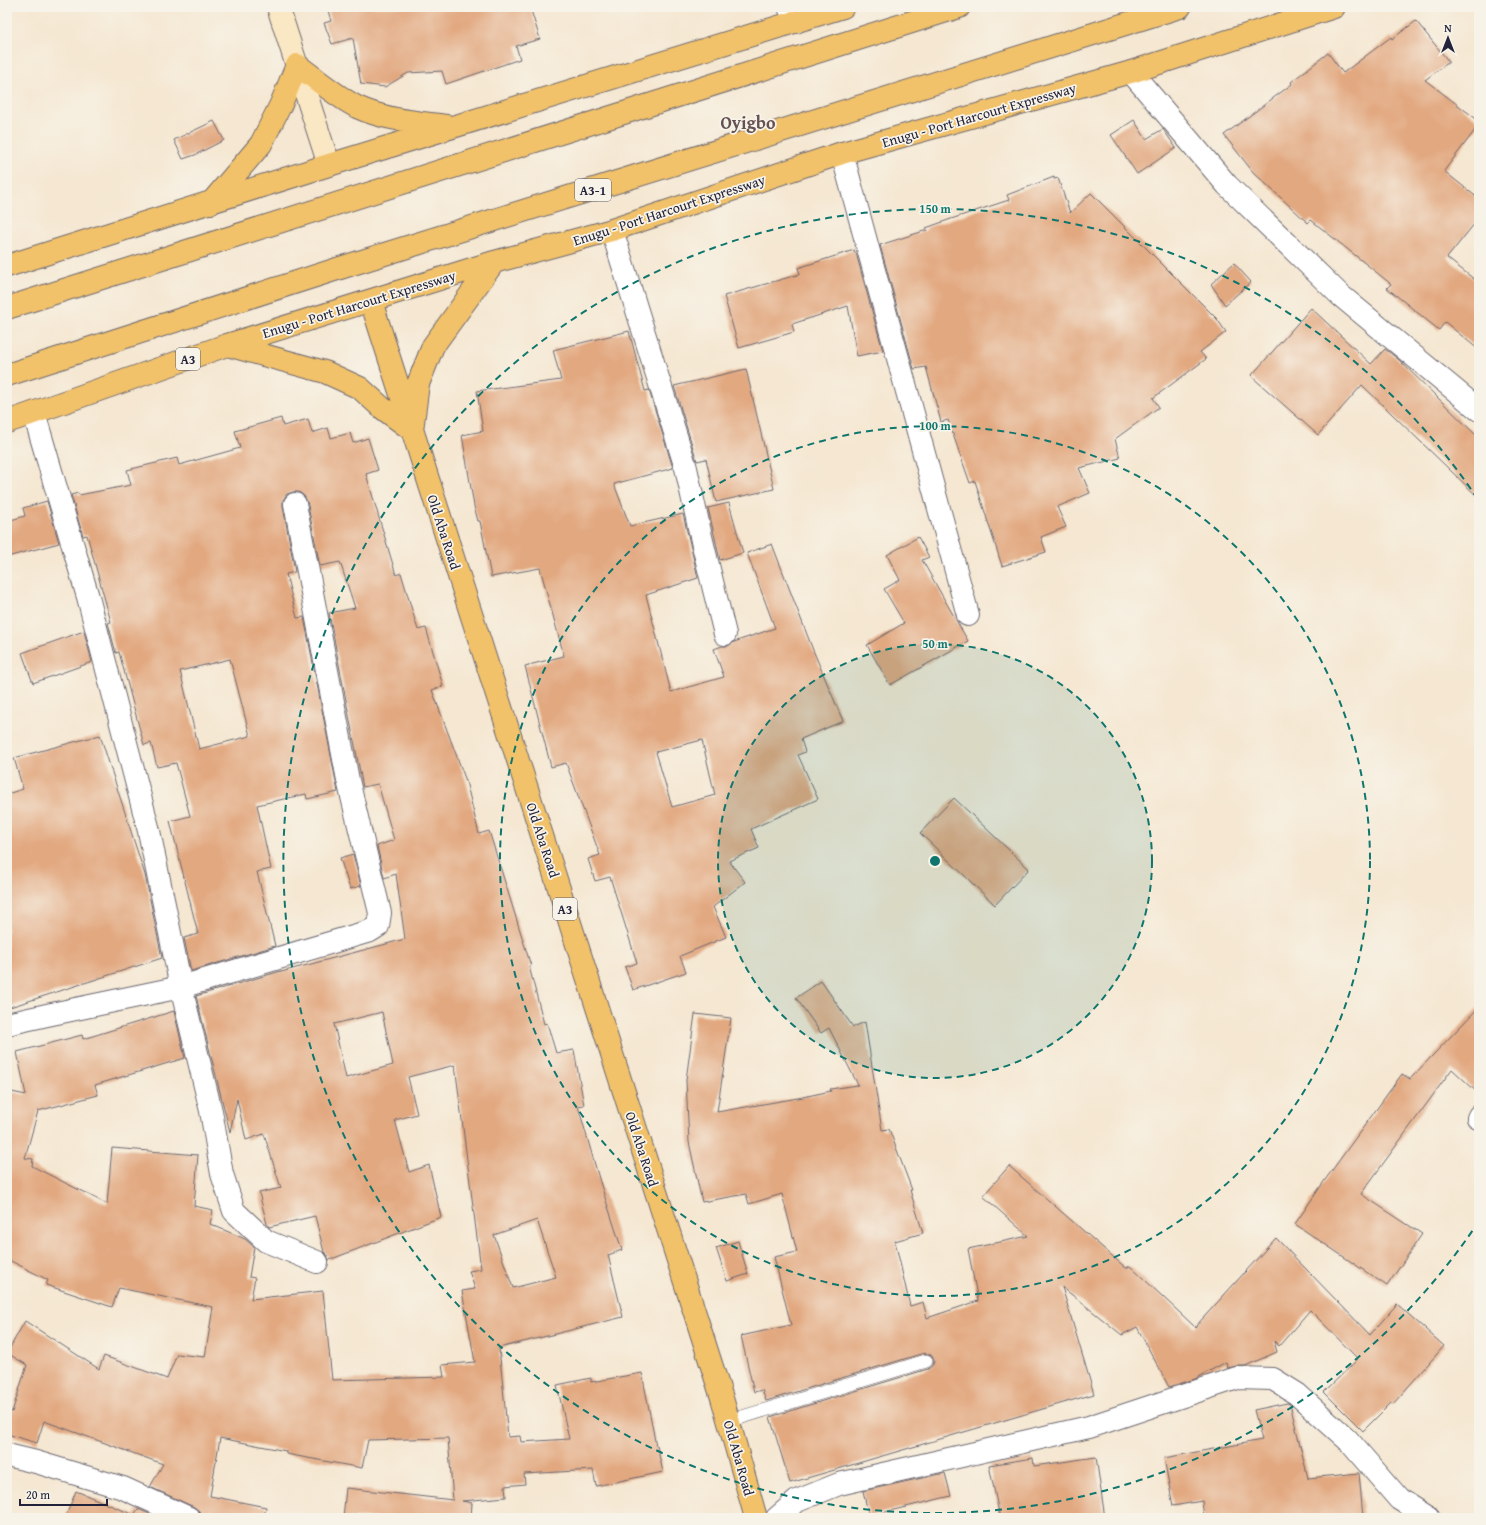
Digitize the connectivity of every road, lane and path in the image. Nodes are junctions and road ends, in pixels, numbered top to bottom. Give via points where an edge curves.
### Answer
1 (278, 7) edge
2 (844, 7) edge
3 (959, 7) edge
4 (1180, 7) edge
5 (1334, 7) edge
6 (793, 14) edge
7 (297, 64) junction
8 (1132, 72) junction
9 (453, 127) junction
10 (842, 153) junction
11 (329, 165) junction
12 (211, 203) junction
13 (612, 230) junction
14 (494, 262) junction
15 (7, 266) edge
16 (371, 301) junction
17 (7, 308) edge
18 (227, 345) junction
19 (7, 375) edge
20 (1479, 410) edge
21 (34, 413) junction
22 (7, 422) edge
23 (412, 430) junction
24 (295, 504) dead end
25 (968, 615) dead end
26 (725, 634) dead end
27 (180, 987) junction
28 (7, 1024) edge
29 (317, 1262) dead end
30 (926, 1362) dead end
31 (728, 1421) junction
32 (7, 1455) edge
33 (1421, 1516) edge
34 (189, 1518) edge
35 (756, 1518) edge
36 (777, 1518) edge

1 - 7 street
2 - 6 main road
3 - 17 main road
4 - 19 main road, A3-1
5 - 8 main road, Enugu - Port Harcourt Expressway
6 - 9 main road
7 - 9 main road via 357,107 389,117
7 - 11 street
7 - 12 main road via 281,104 260,144
8 - 10 main road, Enugu - Port Harcourt Expressway
8 - 20 street via 1227,185 1334,290
9 - 11 main road
10 - 13 main road, Enugu - Port Harcourt Expressway
10 - 25 street
11 - 12 main road
12 - 15 main road
13 - 14 main road, Enugu - Port Harcourt Expressway
13 - 26 street via 686,468
14 - 16 main road, Enugu - Port Harcourt Expressway
14 - 23 main road via 433,346 418,384
16 - 18 main road, Enugu - Port Harcourt Expressway / A3
16 - 23 main road, Old Aba Road / A3
18 - 21 main road, Enugu - Port Harcourt Expressway / A3
18 - 23 main road via 325,372 360,388
21 - 22 main road, Enugu - Port Harcourt Expressway / A3
21 - 27 street via 88,597 149,831
23 - 31 main road, Old Aba Road / A3
24 - 27 street via 348,780 380,913 378,926 370,931
27 - 28 street
27 - 29 street via 211,1111 222,1174 234,1211 266,1241
30 - 31 lane
31 - 35 main road, Old Aba Road / A3
32 - 34 street via 123,1488
33 - 36 street via 1400,1499 1348,1440 1297,1394 1273,1379 1237,1378 1089,1427 839,1484 797,1501

